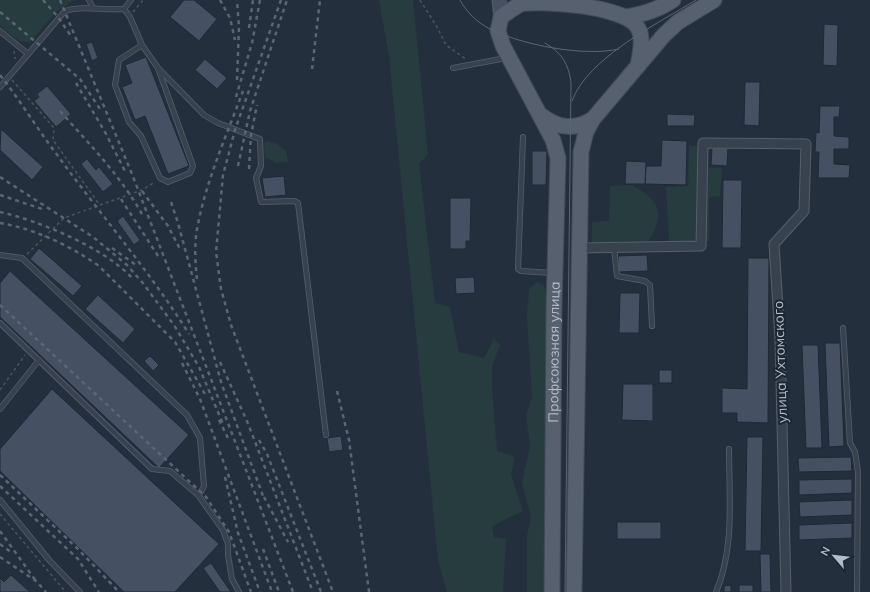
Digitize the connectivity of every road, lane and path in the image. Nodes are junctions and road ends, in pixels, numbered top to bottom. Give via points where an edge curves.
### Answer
1 (89, 0) edge
2 (131, 0) edge
3 (144, 0) edge
4 (420, 0) edge
5 (499, 0) edge
6 (672, 0) edge
7 (714, 0) edge
8 (560, 1) edge
9 (94, 8) junction
10 (124, 9) junction
11 (130, 17) junction
12 (501, 17) junction
13 (626, 17) junction
14 (0, 31) edge
15 (14, 42) junction
16 (142, 45) junction
17 (28, 54) junction
18 (510, 58) junction
19 (15, 61) dead end
20 (474, 64) junction
21 (638, 66) junction
22 (158, 68) junction
23 (453, 68) dead end
24 (9, 77) junction
25 (0, 87) edge
26 (542, 116) junction
27 (593, 119) junction
28 (523, 137) dead end
29 (160, 178) junction
30 (99, 204) junction
31 (580, 248) junction
32 (614, 248) junction
33 (0, 255) edge
34 (22, 258) junction
35 (555, 274) junction
36 (0, 323) edge
37 (652, 326) dead end
38 (843, 328) dead end
39 (26, 353) dead end
40 (39, 360) junction
41 (0, 390) edge
42 (0, 409) edge
43 (326, 434) dead end
44 (729, 449) dead end
45 (198, 495) junction
46 (0, 500) edge
47 (0, 514) edge
48 (64, 592) edge
49 (80, 592) edge
50 (239, 592) edge
51 (552, 592) edge
52 (574, 592) edge
53 (716, 592) edge
54 (786, 592) edge
55 (857, 592) edge

1 - 9 lane
2 - 10 lane
3 - 11 path
4 - 20 path via 446,45
5 - 12 main road
6 - 13 main road via 645,14
7 - 21 main road via 678,22
8 - 12 main road via 522,4
8 - 13 main road via 606,10
9 - 10 lane
9 - 17 lane via 77,7 65,11
10 - 11 lane
11 - 16 lane
12 - 18 main road via 498,31
13 - 21 main road via 640,32
14 - 15 lane
15 - 17 lane
15 - 19 path
16 - 22 lane
16 - 29 lane via 119,60 115,85 129,122 141,136
17 - 24 lane
18 - 20 lane
18 - 26 main road
20 - 23 lane
21 - 27 main road
22 - 29 lane via 193,168 190,173 168,182
22 - 43 lane via 204,115 259,138 261,166 256,178 261,202 298,203
24 - 25 lane
24 - 30 path via 54,128 53,140
26 - 27 main road via 550,123 569,127 581,126
26 - 35 main road, Профсоюзная улица via 558,158
27 - 31 main road, Профсоюзная улица via 586,132 581,152
28 - 35 lane via 518,269
29 - 30 path via 142,190
30 - 34 path via 64,218
31 - 32 street
31 - 52 main road, Профсоюзная улица
32 - 37 lane via 617,276 645,281 650,285
32 - 54 street, улица Ухтомского via 701,246 703,143 806,144 804,211 774,244 780,339
33 - 34 lane
34 - 45 lane via 187,415 200,438 204,486
35 - 51 main road, Профсоюзная улица
36 - 40 lane
38 - 55 lane via 850,443 855,452 858,472
39 - 41 path
40 - 42 lane
40 - 45 lane via 152,469 170,470
44 - 53 lane via 728,544 726,564
45 - 50 lane via 223,530 228,544 232,578
46 - 49 lane via 50,561
47 - 48 path

